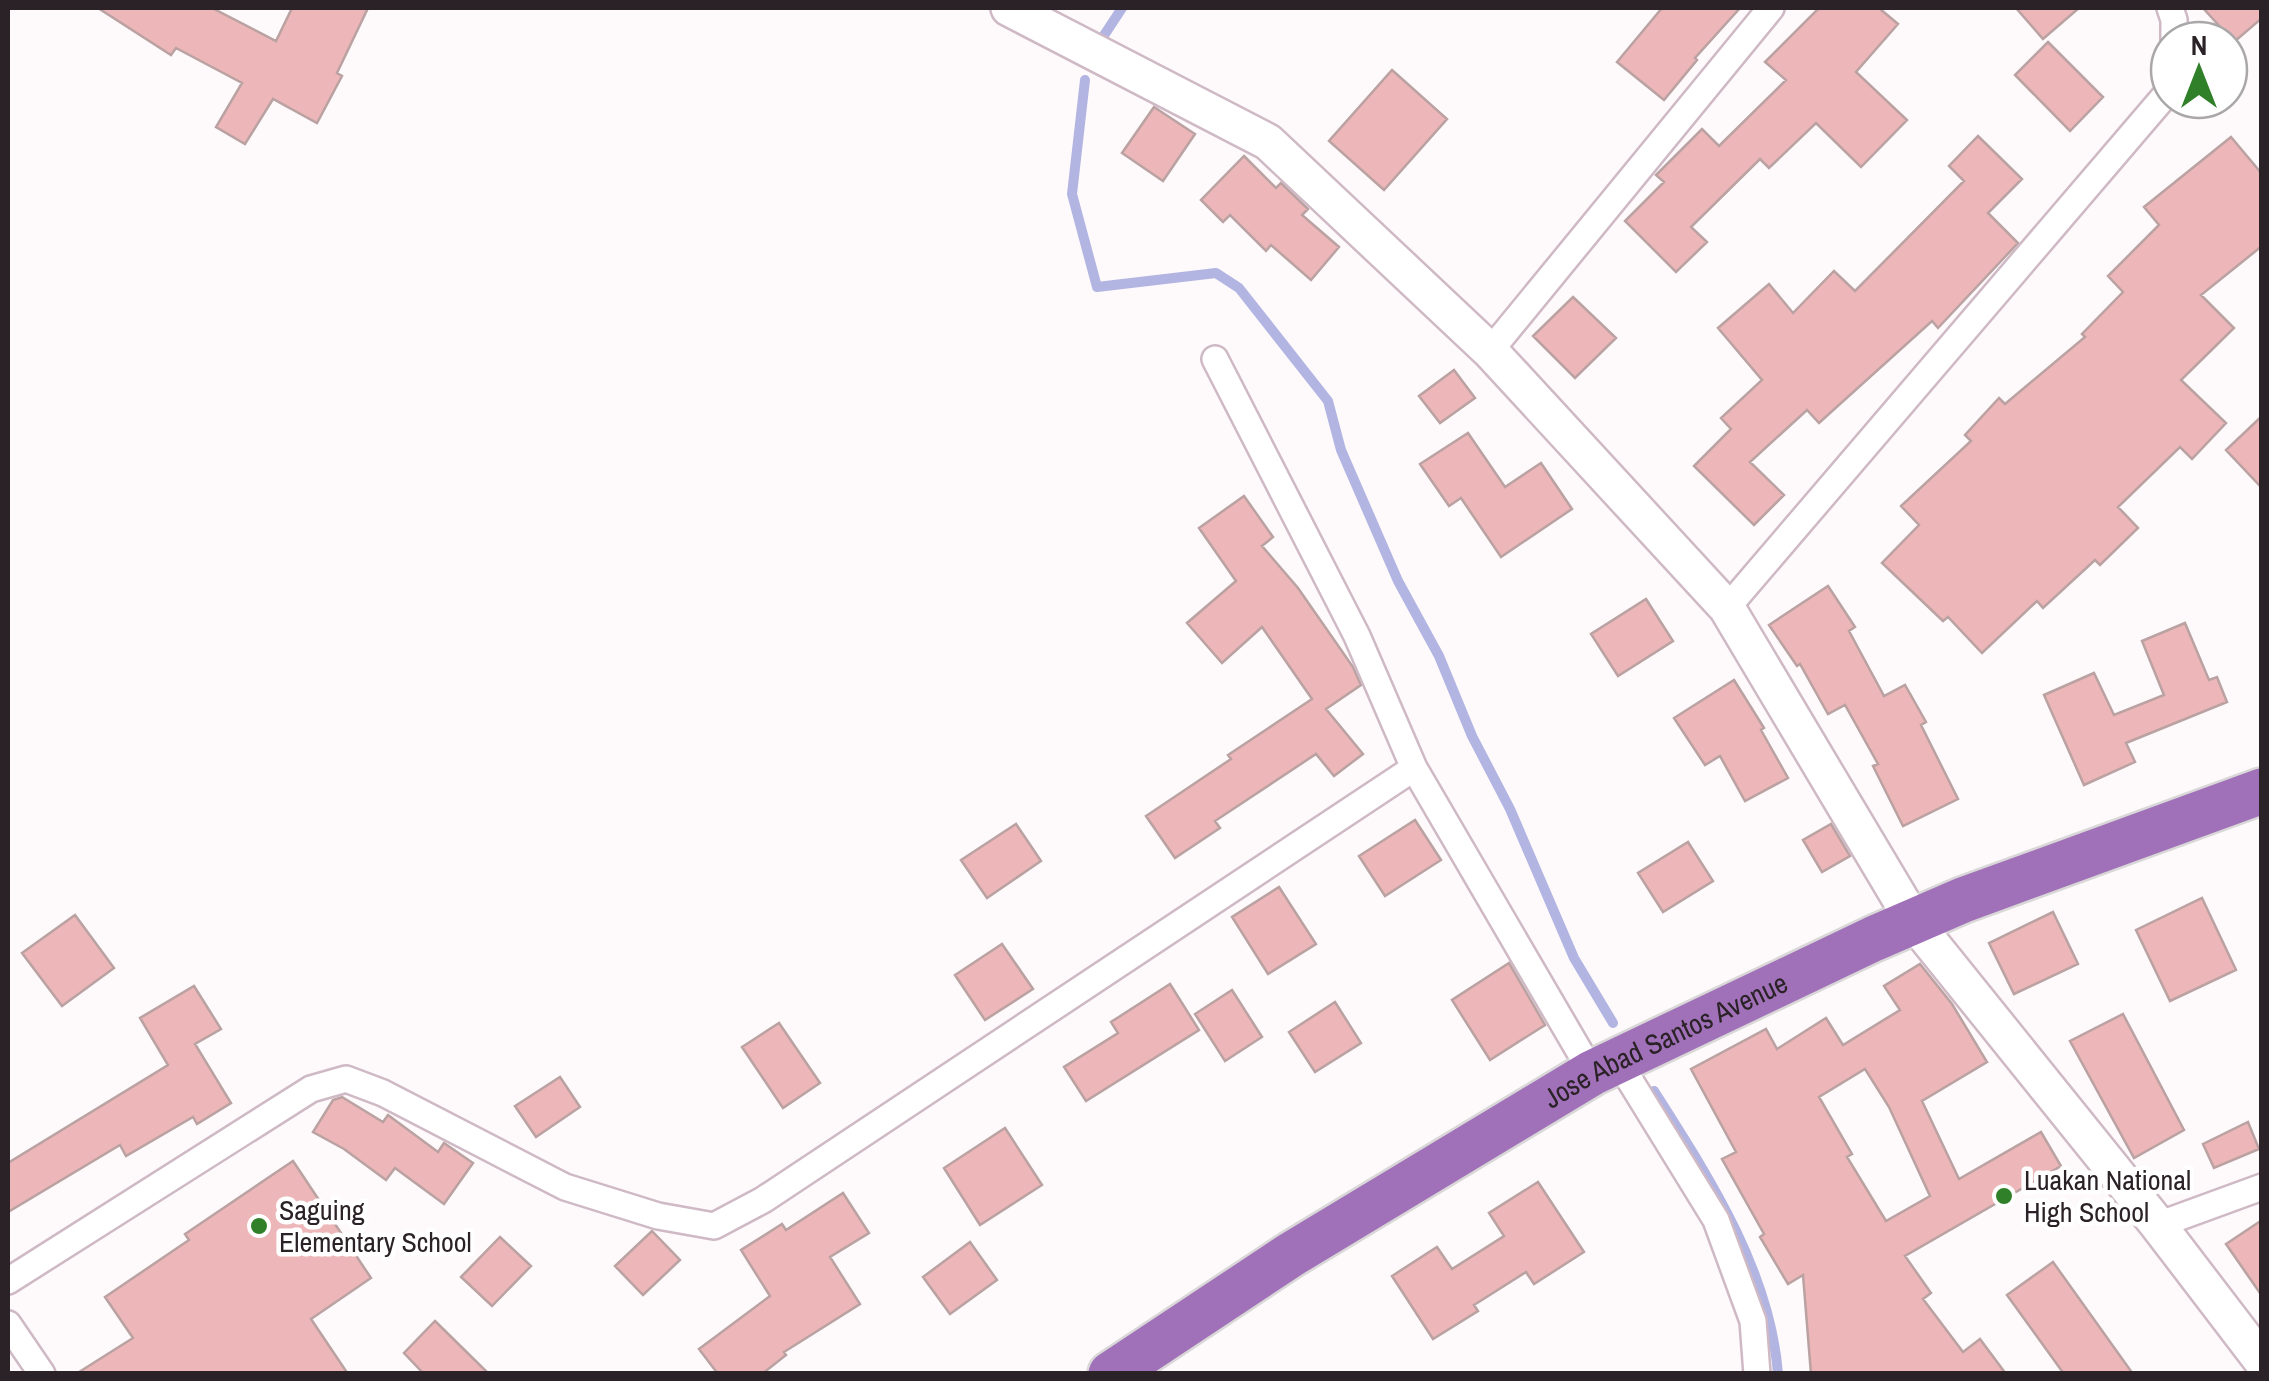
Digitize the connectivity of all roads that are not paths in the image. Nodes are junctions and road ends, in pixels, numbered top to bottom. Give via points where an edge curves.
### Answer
1 (1009, 8) edge
2 (1771, 8) edge
3 (2149, 114) edge
4 (1490, 351) junction
5 (1215, 359) dead end
6 (1727, 608) junction
7 (1414, 768) junction
8 (2262, 791) edge
9 (1914, 922) junction
10 (1605, 1067) junction
11 (2262, 1187) edge
12 (2158, 1225) junction
13 (8, 1281) edge
14 (8, 1324) edge
15 (2262, 1360) edge
16 (42, 1374) edge
17 (1111, 1374) edge
18 (1757, 1374) edge

1 - 4 street via 1268,142
2 - 4 street
3 - 6 street
4 - 6 street
5 - 7 street via 1357,636
6 - 9 street
7 - 10 street
7 - 13 street via 763,1200 714,1226 565,1186 346,1078 311,1089
8 - 9 highway, Jose Abad Santos Avenue
9 - 10 highway, Jose Abad Santos Avenue
9 - 12 street
10 - 17 highway, Jose Abad Santos Avenue via 1292,1254
10 - 18 street via 1716,1220 1753,1322
11 - 12 street
12 - 15 street
14 - 16 street

